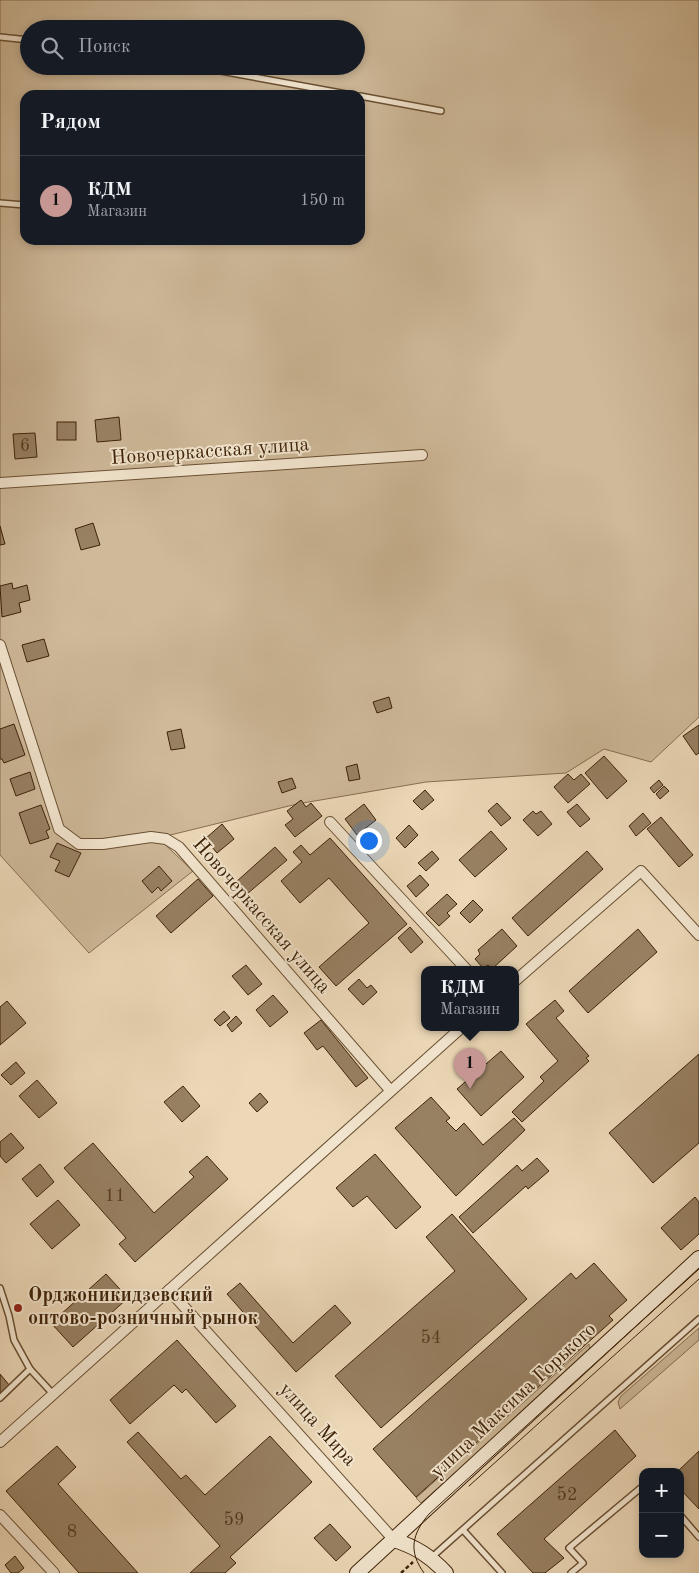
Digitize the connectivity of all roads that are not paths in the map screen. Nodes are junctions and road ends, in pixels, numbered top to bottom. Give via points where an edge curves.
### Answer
1 (0, 37) edge
2 (20, 39) edge
3 (242, 75) edge
4 (325, 90) edge
5 (365, 97) edge
6 (441, 111) dead end
7 (0, 203) edge
8 (20, 205) edge
9 (422, 455) dead end
10 (0, 484) edge
11 (0, 645) edge
12 (330, 822) dead end
13 (699, 935) edge
14 (463, 966) edge
15 (519, 977) edge
16 (458, 1031) edge
17 (390, 1090) junction
18 (699, 1258) edge
19 (0, 1288) edge
20 (169, 1290) junction
21 (699, 1319) edge
22 (30, 1369) junction
23 (53, 1394) junction
24 (0, 1398) edge
25 (0, 1442) edge
26 (639, 1489) edge
27 (0, 1515) edge
28 (684, 1520) edge
29 (463, 1530) junction
30 (699, 1537) edge
31 (394, 1540) junction
32 (432, 1558) junction
33 (54, 1573) edge
34 (357, 1573) edge
35 (446, 1573) edge
36 (502, 1573) edge
37 (571, 1573) edge

1 - 2 lane
3 - 4 lane
5 - 6 lane
7 - 8 lane
9 - 10 street, Новочеркасская улица
11 - 17 street, Новочеркасская улица via 59,829 79,844 151,837 166,839 179,847
12 - 14 street
13 - 15 street via 640,871
16 - 17 street
17 - 20 street
18 - 31 street, улица Максима Горького
19 - 22 lane via 14,1340
20 - 23 street
20 - 31 street, улица Мира
21 - 29 lane
22 - 23 lane
22 - 24 lane
23 - 25 street
26 - 37 lane via 568,1548 583,1563
27 - 33 street
28 - 30 lane
29 - 32 lane
29 - 36 lane
31 - 32 street, улица Мира
31 - 34 street, улица Максима Горького
32 - 35 street, улица Мира

